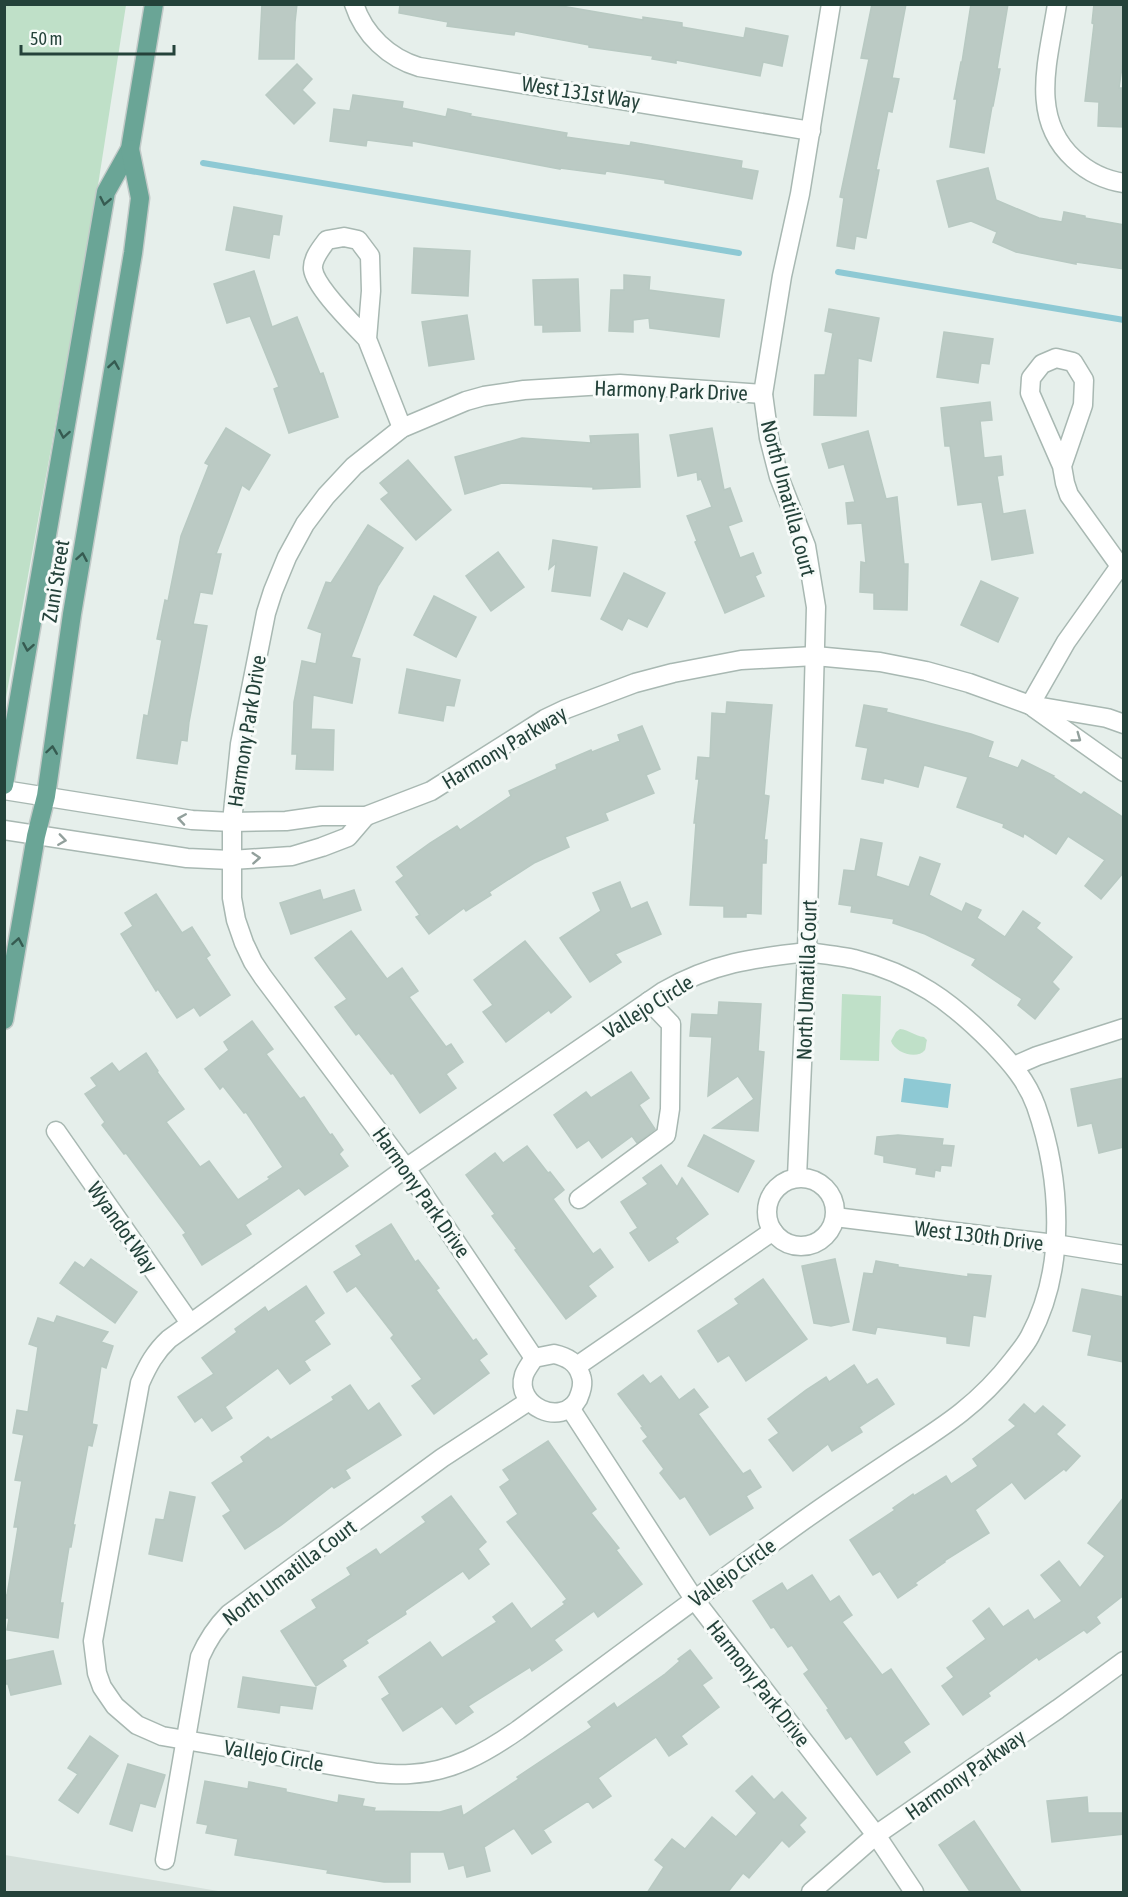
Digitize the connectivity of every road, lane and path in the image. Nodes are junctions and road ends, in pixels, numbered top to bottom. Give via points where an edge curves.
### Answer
1 (154, 4) edge
2 (354, 4) edge
3 (831, 4) edge
4 (1057, 4) edge
5 (811, 131) junction
6 (130, 149) junction
7 (1124, 183) edge
8 (367, 339) junction
9 (763, 394) junction
10 (402, 428) junction
11 (1062, 466) junction
12 (1122, 565) edge
13 (815, 657) junction
14 (1030, 705) junction
15 (1124, 724) edge
16 (1124, 772) edge
17 (4, 787) edge
18 (46, 796) junction
19 (366, 816) junction
20 (232, 822) junction
21 (4, 830) edge
22 (36, 836) junction
23 (231, 860) junction
24 (807, 952) junction
25 (649, 1001) junction
26 (4, 1020) edge
27 (1124, 1028) edge
28 (1014, 1066) junction
29 (56, 1131) dead end
30 (406, 1168) junction
31 (797, 1177) junction
32 (579, 1199) dead end
33 (835, 1217) junction
34 (772, 1232) junction
35 (1055, 1244) junction
36 (1124, 1255) edge
37 (190, 1323) junction
38 (534, 1358) junction
39 (577, 1366) junction
40 (529, 1401) junction
41 (570, 1408) junction
42 (694, 1599) junction
43 (1124, 1661) edge
44 (185, 1740) junction
45 (876, 1835) junction
46 (165, 1860) dead end
47 (811, 1893) edge
48 (914, 1893) edge

1 - 6 main road, Zuni Street
2 - 5 street, West 131st Way via 364,27 377,42 419,67
3 - 5 street, North Umatilla Court
4 - 7 street via 1045,91 1051,129 1065,151 1084,168
5 - 9 street, North Umatilla Court
6 -> 17 main road, Zuni Street via 106,192
18 -> 6 main road, Zuni Street via 72,614 133,253 140,198
8 - 8 street via 369,256 358,240 327,240 313,267 317,282
8 - 10 street
9 - 10 street, Harmony Park Drive via 620,384 524,390 466,401
9 - 13 street, North Umatilla Court via 779,477 806,546 816,607
10 - 20 street, Harmony Park Drive via 354,466 326,496 287,556 266,613 240,744
11 - 11 street via 1083,405 1084,380 1073,362 1056,357 1042,364 1031,378 1030,393
11 - 12 street via 1069,495
12 - 14 street via 1066,642
13 - 14 street, Harmony Parkway via 926,671
13 - 19 street, Harmony Parkway via 741,660 635,683 545,719 431,791
13 - 24 street, North Umatilla Court
14 - 15 street, Harmony Parkway
14 -> 16 street, Harmony Parkway
17 - 18 street, Harmony Parkway
20 -> 18 street, Harmony Parkway via 192,820
18 - 22 main road, Zuni Street
19 - 20 street, Harmony Parkway
23 -> 19 street, Harmony Parkway via 292,856 322,848 348,837
20 - 23 street, Harmony Park Drive
21 - 22 street, Harmony Parkway
22 -> 23 street, Harmony Parkway via 187,858
26 -> 22 main road, Zuni Street
23 - 30 street, Harmony Park Drive via 236,920 253,962
24 - 25 street, Vallejo Circle via 720,966 680,982
24 - 28 street, Vallejo Circle via 884,968 937,994 964,1015
24 - 31 street, North Umatilla Court
25 - 30 street, Vallejo Circle
25 - 32 street via 671,1024 666,1134
27 - 28 street
28 - 35 street, Vallejo Circle via 1031,1094 1050,1155
29 - 37 street, Wyandot Way
30 - 37 street, Vallejo Circle
30 - 38 street, Harmony Park Drive
31 - 33 street via 813,1179 826,1188 834,1202
31 - 34 street via 781,1184 769,1197 766,1215
33 - 34 street via 821,1240 808,1245 795,1246
33 - 35 street, West 130th Drive
34 - 39 street
35 - 36 street, West 130th Drive
35 - 42 street, Vallejo Circle via 1051,1282 1040,1316 1029,1339 993,1385 957,1418 838,1495
37 - 44 street, Vallejo Circle via 159,1349 140,1383 93,1641 97,1673 115,1706 137,1725 162,1736
38 - 39 street via 554,1354 567,1357
38 - 40 street via 524,1376
39 - 41 street via 582,1391
40 - 41 street via 539,1410 552,1413
40 - 44 street, North Umatilla Court via 442,1458 229,1614 209,1636 200,1657
41 - 42 street, Harmony Park Drive
42 - 44 street, Vallejo Circle via 495,1746 440,1770 377,1773
42 - 45 street, Harmony Park Drive
43 - 45 street, Harmony Parkway
44 - 46 street, North Umatilla Court
45 - 47 street, Harmony Parkway
45 - 48 street, Harmony Park Drive

